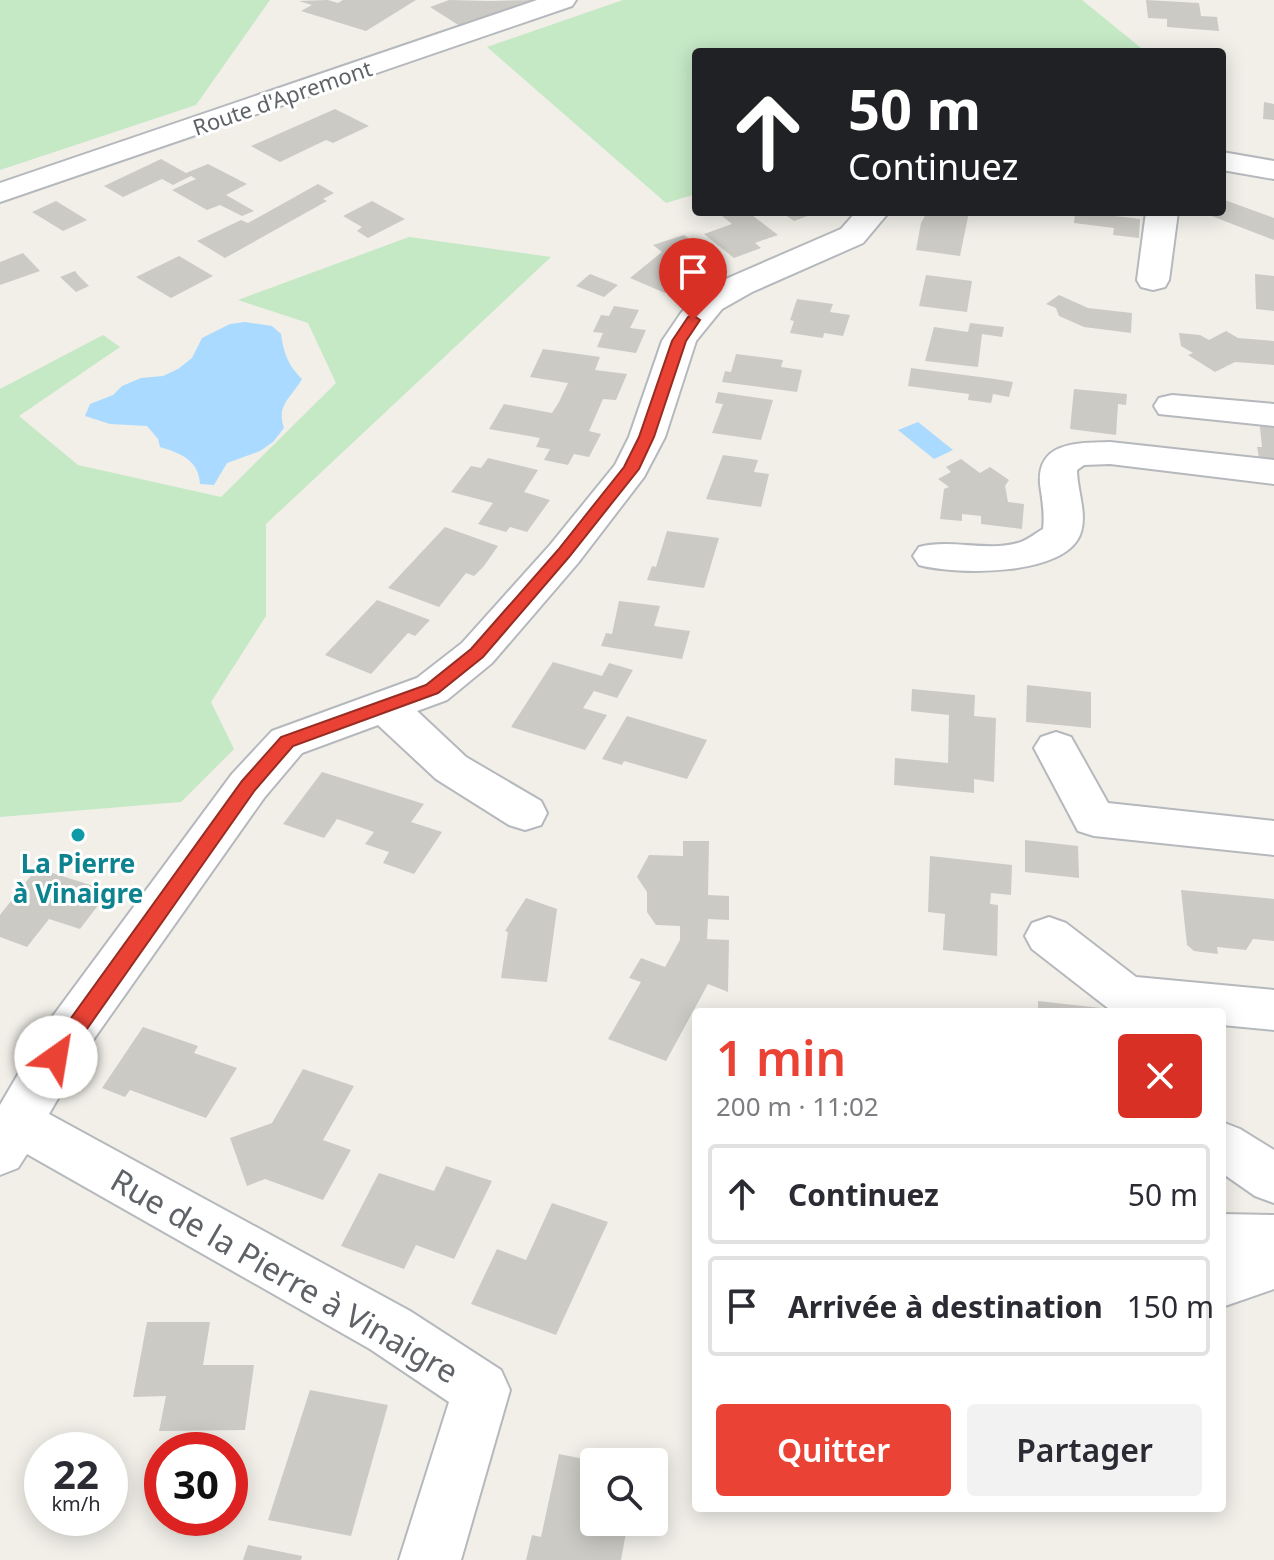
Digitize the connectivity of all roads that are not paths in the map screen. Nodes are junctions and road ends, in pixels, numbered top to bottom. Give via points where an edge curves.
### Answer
1 (563, 0) edge
2 (1226, 162) edge
3 (1274, 170) edge
4 (0, 193) edge
5 (870, 216) edge
6 (1161, 216) edge
7 (1153, 280) dead end
8 (1172, 406) dead end
9 (1274, 415) edge
10 (1274, 472) edge
11 (933, 556) dead end
12 (386, 707) junction
13 (1056, 748) dead end
14 (525, 813) dead end
15 (1274, 838) edge
16 (1049, 936) dead end
17 (1274, 1010) edge
18 (9, 1137) edge
19 (1226, 1148) edge
20 (1274, 1179) edge
21 (1226, 1239) edge
22 (1274, 1240) edge
23 (1274, 1264) edge
24 (1226, 1280) edge
25 (430, 1560) edge

1 - 4 street, Route d'Apremont
2 - 3 street
5 - 12 street via 852,236 710,302 679,341 631,469 564,554 477,653 432,689
6 - 7 street
8 - 9 street
10 - 11 street via 1110,453 1076,454 1059,465 1066,520 1061,535 1030,554
12 - 14 street via 451,768
12 - 18 street via 287,742 248,786 68,1035
13 - 15 street via 1094,819
16 - 17 street via 1125,996
18 - 25 street, Rue de la Pierre à Vinaigre via 390,1330 481,1390
19 - 20 street
21 - 22 street
23 - 24 street

